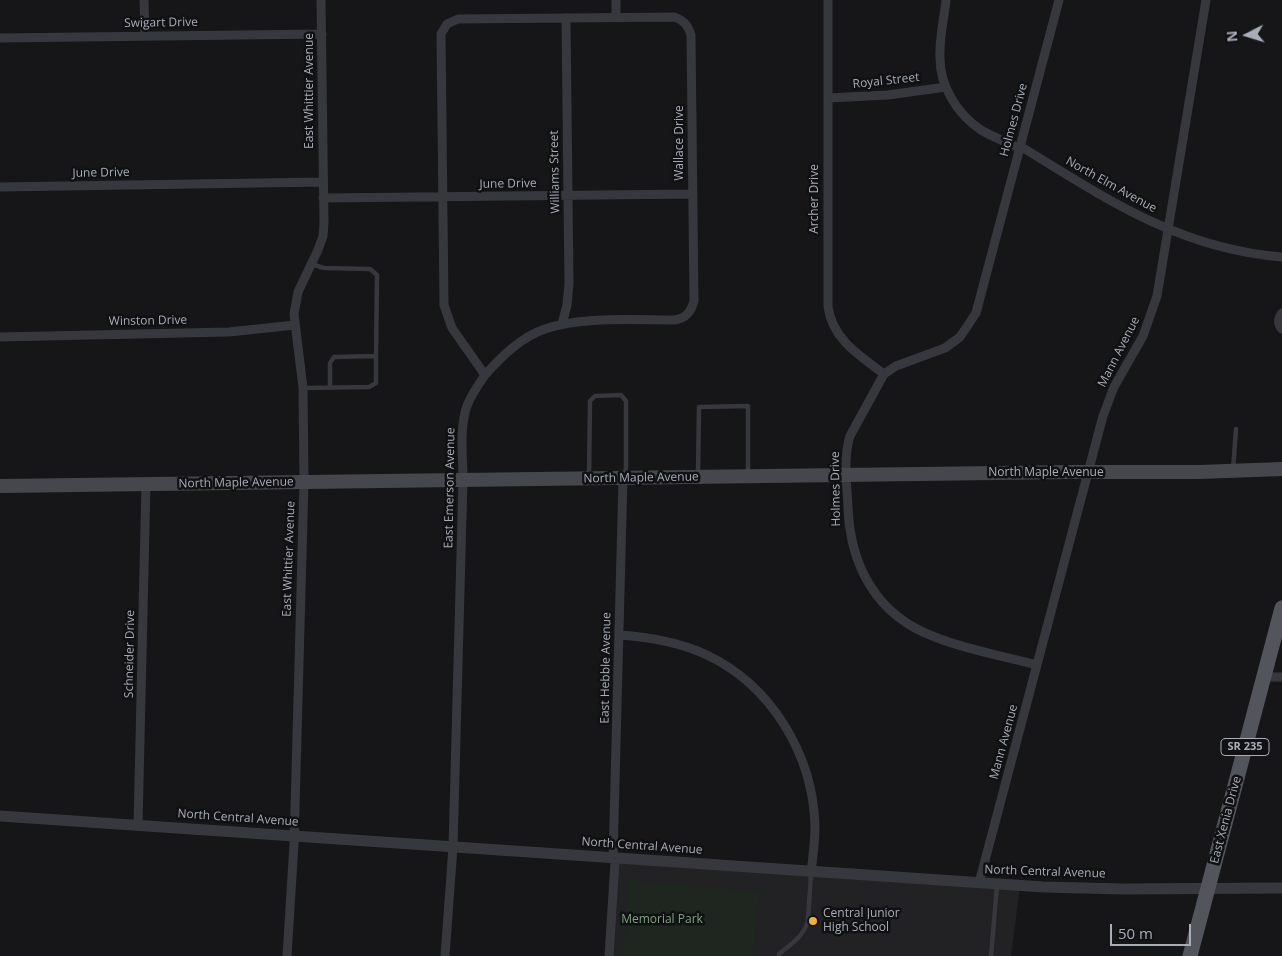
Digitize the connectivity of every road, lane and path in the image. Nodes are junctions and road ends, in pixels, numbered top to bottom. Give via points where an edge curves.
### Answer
1 (144, 0) edge
2 (322, 0) edge
3 (616, 0) edge
4 (828, 0) edge
5 (946, 0) edge
6 (1058, 0) edge
7 (1206, 0) edge
8 (616, 17) junction
9 (566, 18) junction
10 (322, 34) junction
11 (146, 36) junction
12 (0, 38) edge
13 (946, 86) junction
14 (828, 98) junction
15 (1020, 147) junction
16 (323, 182) junction
17 (0, 187) edge
18 (693, 194) junction
19 (568, 196) junction
20 (442, 197) junction
21 (323, 198) junction
22 (1169, 230) junction
23 (1282, 257) edge
24 (311, 264) junction
25 (1282, 313) edge
26 (562, 324) junction
27 (295, 325) junction
28 (1282, 329) edge
29 (0, 336) edge
30 (376, 356) junction
31 (884, 374) junction
32 (485, 375) junction
33 (330, 387) junction
34 (303, 388) junction
35 (1236, 428) dead end
36 (1282, 469) edge
37 (1232, 471) junction
38 (1088, 473) junction
39 (847, 475) junction
40 (748, 476) junction
41 (698, 477) junction
42 (589, 478) junction
43 (624, 478) junction
44 (463, 480) junction
45 (304, 482) junction
46 (146, 484) junction
47 (0, 486) edge
48 (1282, 608) edge
49 (619, 635) junction
50 (1037, 665) junction
51 (1263, 677) junction
52 (1282, 677) edge
53 (0, 816) edge
54 (138, 825) junction
55 (294, 836) junction
56 (453, 847) junction
57 (613, 858) junction
58 (811, 872) junction
59 (980, 883) junction
60 (997, 884) junction
61 (1208, 887) junction
62 (1282, 888) edge
63 (287, 956) edge
64 (445, 956) edge
65 (609, 956) edge
66 (779, 956) edge
67 (990, 956) edge
68 (1190, 956) edge

1 - 11 street
2 - 10 street, East Whittier Avenue
3 - 8 street
4 - 14 street, Archer Drive
5 - 13 street, North Elm Avenue via 940,56
6 - 15 street, Holmes Drive
7 - 22 street, Mann Avenue
8 - 9 street, Wallace Drive
8 - 18 street, Wallace Drive via 675,17 689,28
9 - 19 street, Williams Street
9 - 20 street, Wallace Drive via 458,19 443,29
10 - 11 street, Swigart Drive
10 - 16 street, East Whittier Avenue
11 - 12 street, Swigart Drive
13 - 14 street, Royal Street
13 - 15 street, North Elm Avenue via 972,123 988,134
14 - 31 street, Archer Drive via 829,312 843,342
15 - 22 street, North Elm Avenue via 1114,204
15 - 31 street, Holmes Drive via 979,303 971,322 960,337 945,348 896,366
16 - 17 street, June Drive
16 - 21 street, East Whittier Avenue
18 - 19 street, June Drive
18 - 26 street, Wallace Drive via 694,301 687,315 675,320
19 - 20 street, June Drive
19 - 26 street, Williams Street via 569,284
20 - 21 street, June Drive
20 - 32 street via 445,311 452,328
21 - 24 street, East Whittier Avenue via 322,236
22 - 23 street, North Elm Avenue via 1229,249
22 - 38 street, Mann Avenue via 1161,279 1149,320 1109,398
24 - 27 street, East Whittier Avenue via 296,302
24 - 30 lane via 324,268 370,269 377,275
25 - 28 street via 1278,323
26 - 32 street, Wallace Drive via 544,329 515,346
27 - 29 street, Winston Drive via 229,332
27 - 34 street, East Whittier Avenue
30 - 33 lane via 334,358 330,363
30 - 33 lane via 376,384 369,387
31 - 39 street, Holmes Drive via 850,436
32 - 44 street, East Emerson Avenue via 467,406 462,435
33 - 34 lane
34 - 45 street, East Whittier Avenue
35 - 37 lane
36 - 37 main road, North Maple Avenue
37 - 38 main road, North Maple Avenue
38 - 39 main road, North Maple Avenue
38 - 50 street, Mann Avenue
39 - 40 main road, North Maple Avenue
39 - 50 street, Holmes Drive via 848,525 854,553 867,581 887,607 908,624 934,637
40 - 41 main road, North Maple Avenue
40 - 41 lane via 748,406 699,407
41 - 43 main road, North Maple Avenue
42 - 43 main road, North Maple Avenue
42 - 43 lane via 590,401 595,396 621,395 626,401
42 - 44 main road, North Maple Avenue
43 - 49 street, East Hebble Avenue
44 - 45 main road, North Maple Avenue
44 - 56 street, East Emerson Avenue
45 - 46 main road, North Maple Avenue
45 - 55 street, East Whittier Avenue
46 - 47 main road, North Maple Avenue
46 - 54 street, Schneider Drive
48 - 51 main road, East Xenia Drive / SR 235
49 - 57 street, East Hebble Avenue
49 - 58 street via 666,640 708,655 743,678 772,707 794,741 809,782 815,826
50 - 59 street, Mann Avenue
51 - 52 street
51 - 61 main road, East Xenia Drive / SR 235
53 - 54 street, North Central Avenue
54 - 55 street, North Central Avenue
55 - 56 street, North Central Avenue
55 - 63 street, East Whittier Avenue
56 - 57 street, North Central Avenue
56 - 64 street, East Emerson Avenue
57 - 58 street, North Central Avenue
57 - 65 street, East Hebble Avenue
58 - 59 street, North Central Avenue
58 - 66 lane via 806,927
59 - 60 street, North Central Avenue
60 - 61 street, North Central Avenue via 1123,889
60 - 67 lane
61 - 62 street, North Central Avenue
61 - 68 main road, SR 235

